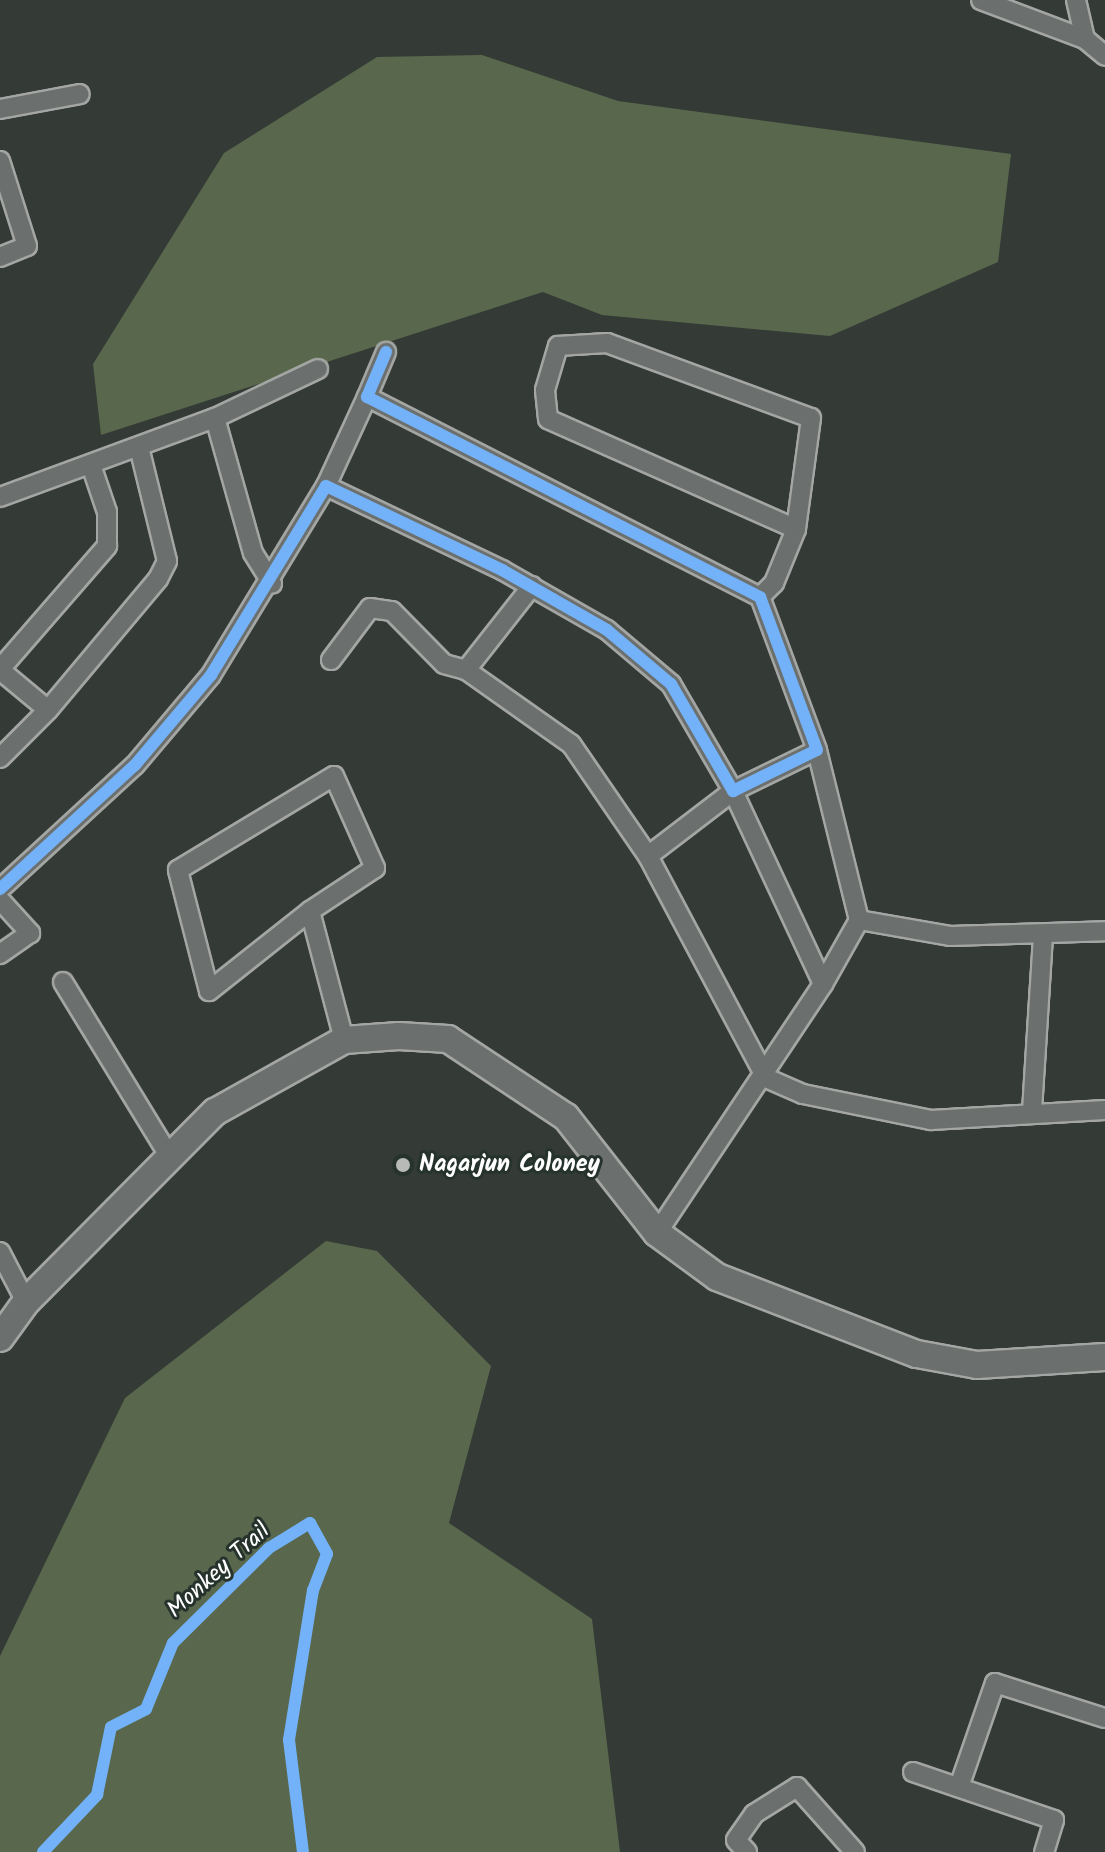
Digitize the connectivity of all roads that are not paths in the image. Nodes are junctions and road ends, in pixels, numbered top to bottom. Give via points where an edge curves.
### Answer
1 (981, 0) edge
2 (1076, 0) edge
3 (1085, 39) junction
4 (1105, 56) edge
5 (80, 94) dead end
6 (0, 109) edge
7 (0, 161) edge
8 (0, 257) edge
9 (386, 352) dead end
10 (318, 369) dead end
11 (367, 397) junction
12 (215, 418) junction
13 (139, 447) junction
14 (91, 465) junction
15 (326, 486) junction
16 (0, 497) edge
17 (796, 529) junction
18 (272, 584) junction
19 (532, 586) junction
20 (760, 597) junction
21 (331, 660) dead end
22 (1, 669) edge
23 (466, 670) junction
24 (48, 710) junction
25 (817, 750) junction
26 (0, 758) edge
27 (733, 791) junction
28 (648, 856) junction
29 (0, 889) edge
30 (0, 900) edge
31 (310, 911) junction
32 (859, 920) junction
33 (1105, 931) edge
34 (1043, 936) junction
35 (0, 954) edge
36 (63, 982) dead end
37 (823, 984) junction
38 (344, 1040) junction
39 (766, 1078) junction
40 (1105, 1110) edge
41 (1032, 1111) junction
42 (170, 1157) junction
43 (657, 1233) junction
44 (0, 1252) edge
45 (26, 1302) junction
46 (0, 1338) edge
47 (1105, 1357) edge
48 (1105, 1718) edge
49 (913, 1772) dead end
50 (959, 1787) junction
51 (747, 1852) edge
52 (855, 1852) edge
53 (1044, 1852) edge

1 - 3 street
2 - 3 street
3 - 4 street
5 - 6 street
7 - 8 street via 27,246
9 - 11 street
10 - 12 street
11 - 15 street
11 - 20 street
12 - 13 street
12 - 18 street via 253,553
13 - 14 street
13 - 24 street via 167,561
14 - 16 street
14 - 22 street via 107,512 107,546
15 - 18 street
15 - 19 street
17 - 17 street via 548,419 545,390 558,346 607,343 811,418
17 - 20 street via 774,583
18 - 29 street via 211,675 135,765
19 - 23 street
19 - 27 street via 607,630 671,684
20 - 25 street
21 - 23 street via 370,608 392,611 444,664
22 - 24 street
23 - 28 street via 571,744
24 - 26 street
25 - 27 street
25 - 32 street
27 - 28 street
27 - 37 street
28 - 39 street
30 - 35 street via 30,933
31 - 31 street via 375,868 334,776 178,870 209,991
31 - 38 street
32 - 34 street via 950,936
32 - 37 street
33 - 34 street
34 - 41 street
36 - 42 street
37 - 39 street
38 - 42 main road via 215,1112
38 - 43 main road via 448,1039 566,1117
39 - 41 street via 803,1094 931,1120
39 - 43 street
40 - 41 street
42 - 45 main road
43 - 47 main road via 717,1277 875,1343 977,1365
44 - 45 street
45 - 46 main road
48 - 50 street via 995,1683
49 - 50 street
50 - 53 street via 1054,1820
51 - 52 street via 736,1840 754,1814 797,1787

